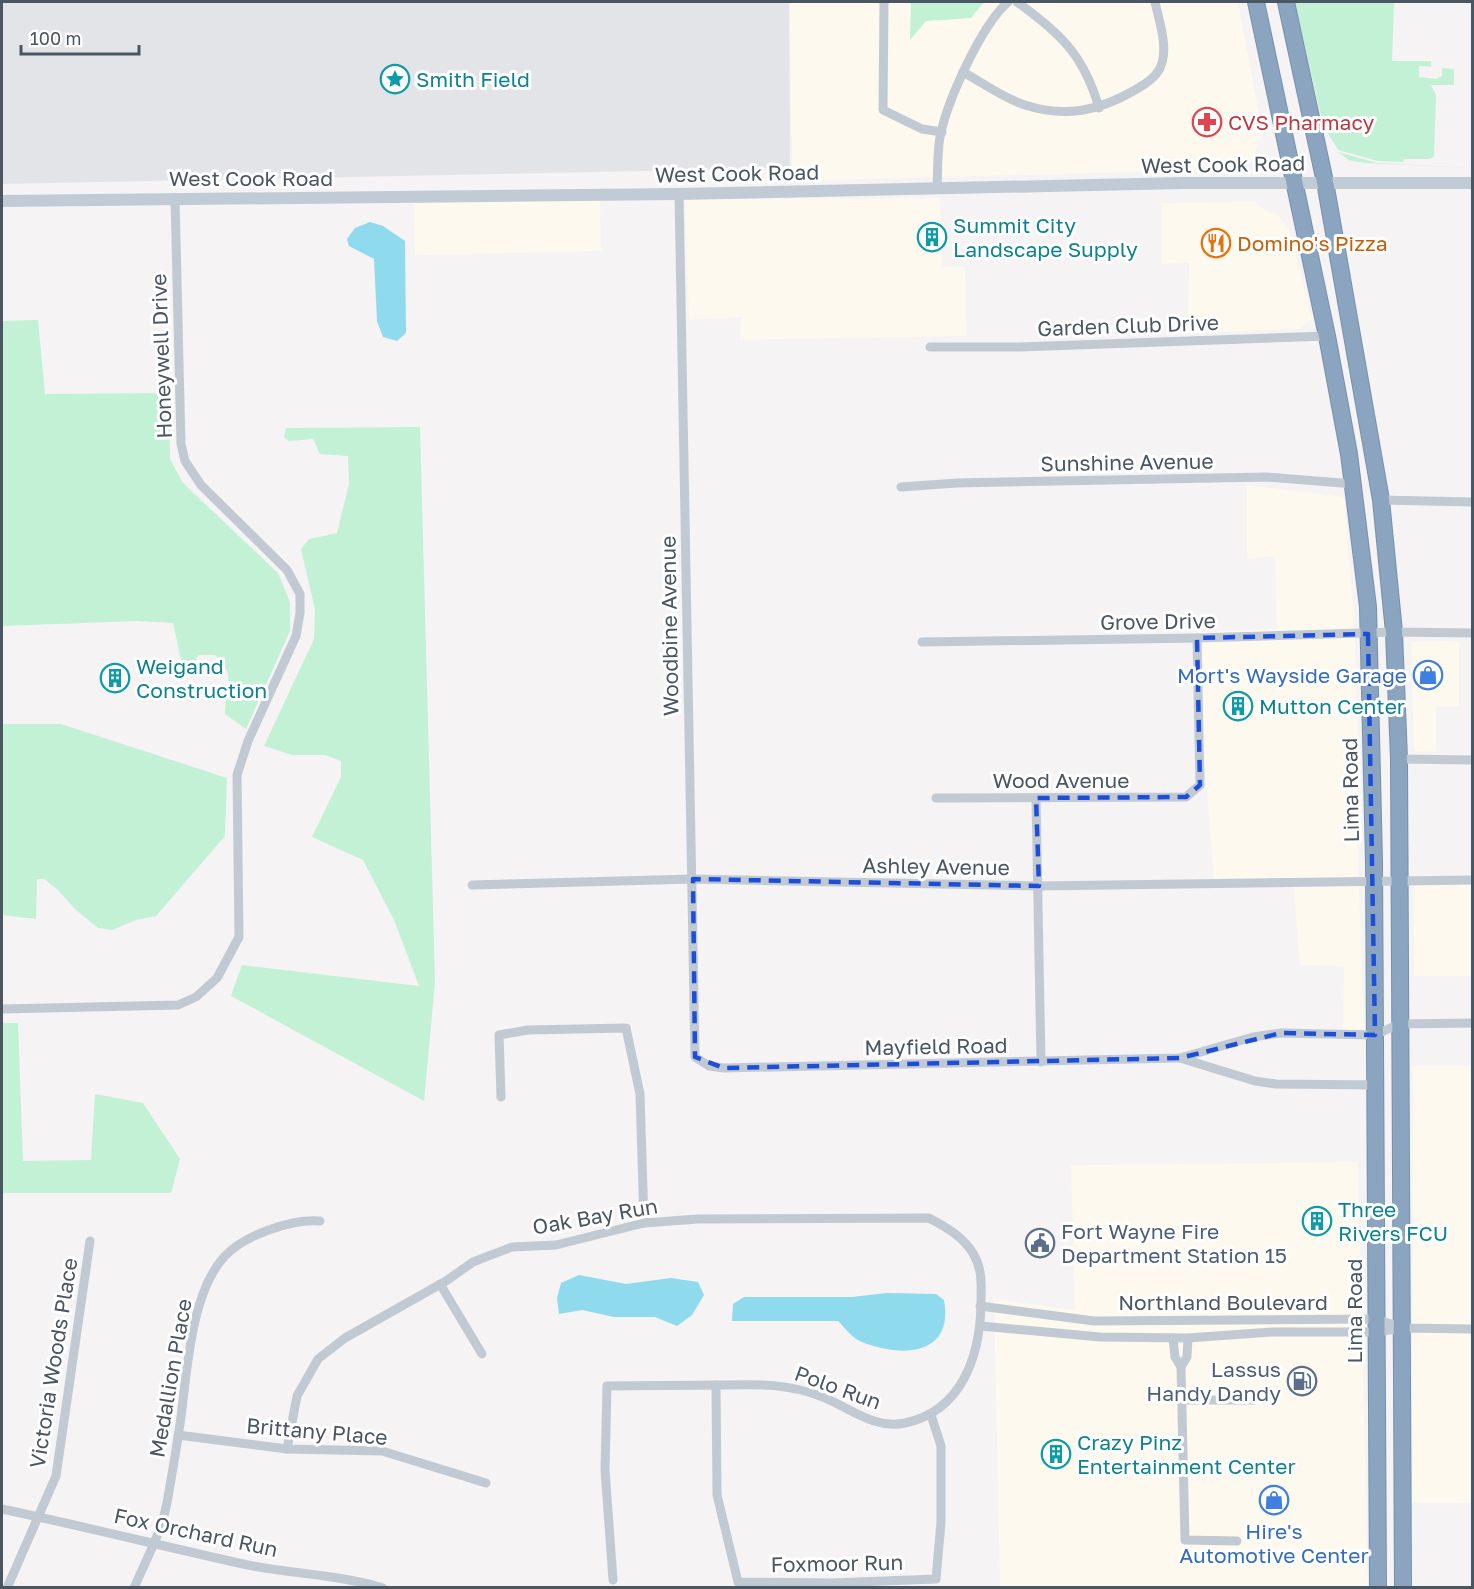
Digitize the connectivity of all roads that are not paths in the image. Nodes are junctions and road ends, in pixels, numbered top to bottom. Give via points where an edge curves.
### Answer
1 (884, 2) edge
2 (1008, 2) edge
3 (1017, 2) edge
4 (1155, 2) edge
5 (1256, 2) edge
6 (1286, 2) edge
7 (963, 72) junction
8 (1098, 108) junction
9 (942, 132) junction
10 (1294, 182) junction
11 (1324, 182) junction
12 (1473, 183) edge
13 (937, 188) junction
14 (679, 194) junction
15 (175, 198) junction
16 (2, 201) edge
17 (1327, 336) junction
18 (930, 346) dead end
19 (1354, 484) junction
20 (901, 488) dead end
21 (1381, 500) junction
22 (1473, 502) edge
23 (1395, 632) junction
24 (1473, 633) edge
25 (1368, 634) junction
26 (1197, 638) junction
27 (922, 642) dead end
28 (1399, 759) junction
29 (1473, 760) edge
30 (936, 798) dead end
31 (1036, 798) junction
32 (693, 879) junction
33 (1374, 880) junction
34 (1400, 880) junction
35 (1473, 880) edge
36 (472, 885) dead end
37 (1039, 886) junction
38 (2, 1009) edge
39 (1473, 1023) edge
40 (1399, 1024) junction
41 (1375, 1035) junction
42 (695, 1057) joint
43 (1180, 1058) junction
44 (1041, 1062) junction
45 (1375, 1085) junction
46 (501, 1097) dead end
47 (320, 1221) dead end
48 (644, 1223) junction
49 (90, 1241) dead end
50 (440, 1284) junction
51 (981, 1306) junction
52 (1051, 1315) junction
53 (981, 1326) junction
54 (1376, 1326) junction
55 (1402, 1328) junction
56 (1473, 1329) edge
57 (1051, 1332) junction
58 (1173, 1338) junction
59 (1188, 1338) junction
60 (482, 1354) dead end
61 (1181, 1367) junction
62 (716, 1385) junction
63 (1182, 1400) junction
64 (1253, 1400) dead end
65 (931, 1415) junction
66 (178, 1435) junction
67 (287, 1449) junction
68 (486, 1483) dead end
69 (2, 1509) edge
70 (37, 1516) junction
71 (1237, 1540) dead end
72 (155, 1542) junction
73 (613, 1580) dead end
74 (7, 1587) edge
75 (134, 1587) edge
76 (383, 1587) edge
77 (1378, 1587) edge
78 (1403, 1587) edge

1 - 9 street via 883,110 903,122
2 - 7 street via 980,40
3 - 8 street via 1044,21 1078,56
4 - 8 street via 1163,43 1160,69 1149,82
5 - 10 highway, Lima Road
6 - 11 highway
7 - 8 street via 1025,105 1080,112
7 - 9 street
9 - 13 street
10 - 11 main road, West Cook Road
10 - 13 main road, West Cook Road
10 - 17 highway, Lima Road
11 - 12 main road, West Cook Road
11 - 21 highway
13 - 14 main road, West Cook Road
14 - 15 main road, West Cook Road
14 - 32 street, Woodbine Avenue
15 - 16 main road, West Cook Road
15 - 38 street, Honeywell Drive via 181,444 185,461 201,485 287,570 300,594 296,636 248,741 237,775 239,937 217,978 196,997 178,1005
17 - 18 street, Garden Club Drive
17 - 19 highway, Lima Road
19 - 20 street, Sunshine Avenue via 1267,477 957,483
19 - 25 highway, Lima Road
21 - 22 street
21 - 23 highway
23 - 24 street, Grove Drive
23 - 25 street, Grove Drive
23 - 28 highway
25 - 26 street, Grove Drive
25 - 33 highway, Lima Road
26 - 27 street, Grove Drive
26 - 31 street, Wood Avenue via 1200,785 1186,797
28 - 29 street
28 - 34 highway
30 - 31 street, Wood Avenue
31 - 37 street
32 - 36 street, Ashley Avenue
32 - 37 street, Ashley Avenue
32 - 42 street, Woodbine Avenue
33 - 34 street, Ashley Avenue
33 - 37 street, Ashley Avenue
33 - 41 highway, Lima Road
34 - 35 street, Ashley Avenue
34 - 40 highway
37 - 44 street
39 - 40 street
40 - 41 street
40 - 55 highway
41 - 43 street via 1281,1033
41 - 45 highway, Lima Road
42 - 44 street, Mayfield Road via 724,1068
43 - 44 street, Mayfield Road
43 - 45 street via 1276,1084
45 - 54 highway, Lima Road
46 - 48 street via 499,1035 528,1030 626,1028 640,1094
47 - 66 street, Medallion Place via 307,1220 257,1234 224,1257 203,1293 192,1333
48 - 50 street, Oak Bay Run via 556,1245 512,1247 473,1262
48 - 51 street, Oak Bay Run via 698,1219 929,1218 952,1231 973,1253 980,1268
49 - 70 street, Victoria Woods Place via 56,1476
50 - 60 street
50 - 67 street, Oak Bay Run via 345,1338 318,1359 297,1395
51 - 52 street, Northland Boulevard
51 - 53 street, Polo Run
52 - 54 street, Northland Boulevard via 1094,1321
52 - 57 street
53 - 57 street, Northland Boulevard
53 - 65 street, Polo Run via 974,1359 955,1395
54 - 55 street, Northland Boulevard
54 - 59 street, Northland Boulevard
54 - 77 highway, Lima Road
55 - 56 street, Northland Boulevard
55 - 78 highway
57 - 58 street, Northland Boulevard
58 - 59 street, Northland Boulevard
58 - 61 street via 1175,1357
59 - 61 street
61 - 63 street
62 - 65 street, Polo Run via 788,1386 821,1396 875,1423 903,1424
62 - 65 street, Foxmoor Run via 717,1495 738,1582 936,1579 941,1446
62 - 73 street, Polo Run via 607,1386 605,1470
63 - 64 street
63 - 71 street via 1185,1540
66 - 67 street, Brittany Place
66 - 72 street, Medallion Place via 166,1506
67 - 68 street, Brittany Place via 382,1451
69 - 70 street, Fox Orchard Run
70 - 72 street, Fox Orchard Run
70 - 74 street, Victoria Woods Place
72 - 75 street, Medallion Place
72 - 76 street, Fox Orchard Run via 245,1564

